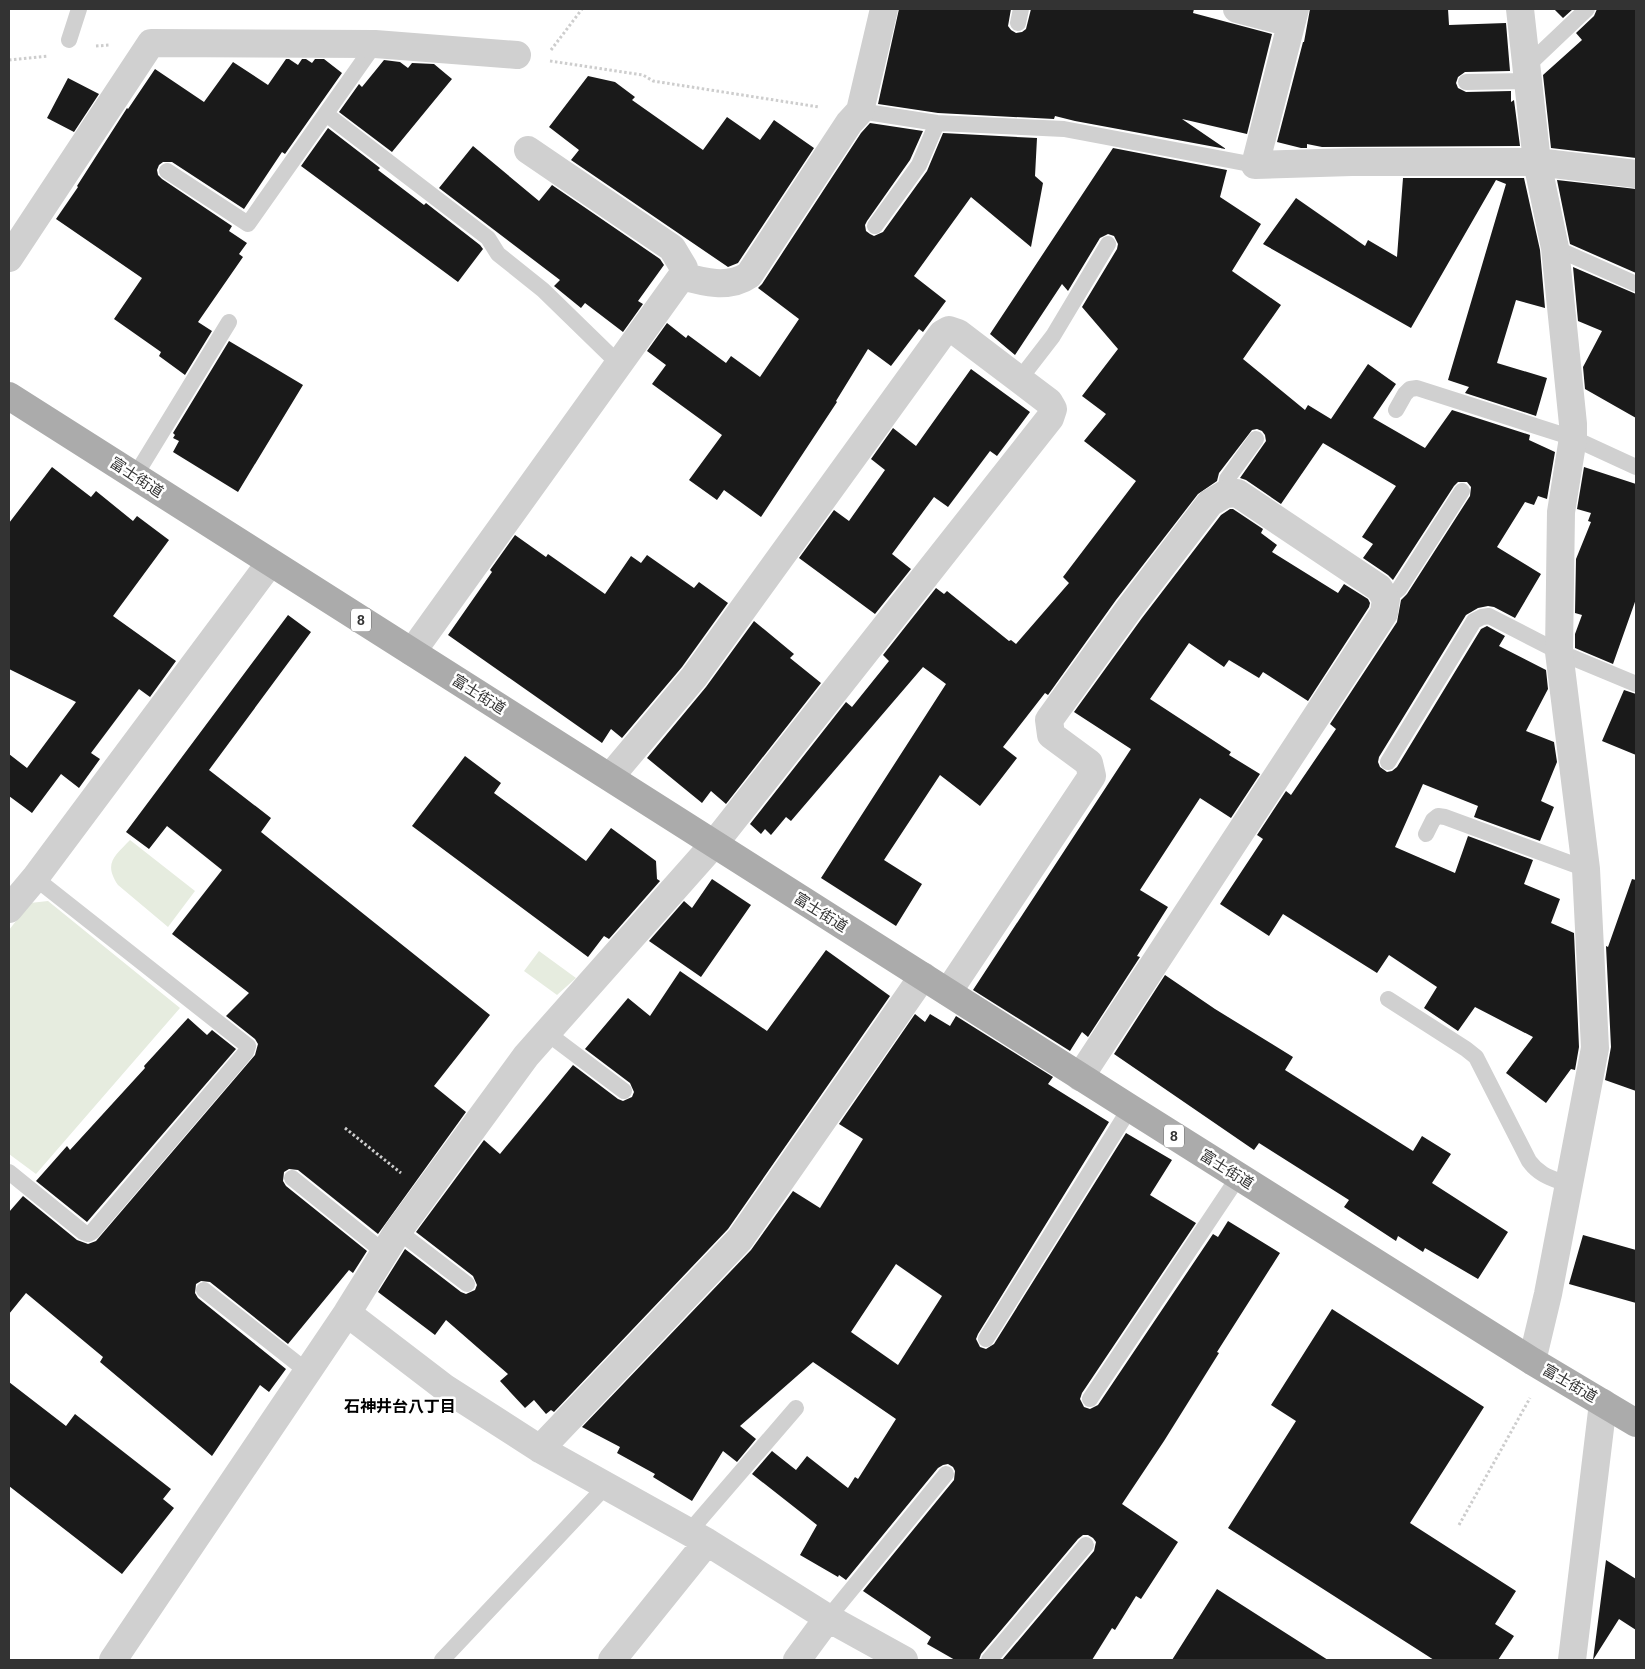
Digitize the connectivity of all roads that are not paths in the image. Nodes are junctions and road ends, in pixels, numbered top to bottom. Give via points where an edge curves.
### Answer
1 (79, 9) edge
2 (884, 9) edge
3 (1237, 9) edge
4 (1520, 9) edge
5 (1587, 9) edge
6 (1293, 16) edge
7 (69, 40) dead end
8 (375, 44) junction
9 (517, 55) road end
10 (1527, 74) junction
11 (1466, 82) dead end
12 (858, 112) junction
13 (326, 114) junction
14 (937, 123) junction
15 (528, 150) dead end
16 (1537, 162) junction
17 (1256, 166) junction
18 (167, 171) dead end
19 (1636, 174) edge
20 (876, 226) dead end
21 (1108, 244) dead end
22 (1555, 248) junction
23 (9, 258) edge
24 (682, 276) junction
25 (1636, 284) edge
26 (229, 322) dead end
27 (618, 363) junction
28 (1019, 380) junction
29 (9, 396) edge
30 (1396, 410) dead end
31 (1573, 438) junction
32 (1256, 440) dead end
33 (1636, 467) edge
34 (135, 476) junction
35 (1462, 491) dead end
36 (1225, 494) junction
37 (270, 563) junction
38 (1386, 599) junction
39 (412, 652) junction
40 (1559, 652) junction
41 (1636, 684) edge
42 (1388, 762) dead end
43 (610, 777) junction
44 (1426, 834) dead end
45 (714, 844) junction
46 (1586, 869) junction
47 (35, 878) junction
48 (9, 909) edge
49 (923, 976) junction
50 (948, 992) junction
51 (1388, 999) dead end
52 (547, 1033) junction
53 (1080, 1077) junction
54 (624, 1091) dead end
55 (1130, 1108) junction
56 (9, 1172) edge
57 (1239, 1176) junction
58 (292, 1178) dead end
59 (1569, 1185) junction
60 (392, 1242) junction
61 (467, 1284) dead end
62 (204, 1290) dead end
63 (347, 1313) junction
64 (986, 1340) dead end
65 (1539, 1365) junction
66 (308, 1372) junction
67 (1090, 1398) dead end
68 (1603, 1403) junction
69 (796, 1408) dead end
70 (1636, 1423) edge
71 (540, 1448) junction
72 (946, 1474) dead end
73 (606, 1486) junction
74 (698, 1537) junction
75 (1086, 1545) dead end
76 (828, 1618) junction
77 (114, 1660) edge
78 (442, 1660) edge
79 (612, 1660) edge
80 (797, 1660) edge
81 (904, 1660) edge
82 (989, 1660) edge
83 (1572, 1660) edge

1 - 7 lane
2 - 12 street
3 - 6 street
4 - 10 street
5 - 10 lane
6 - 17 street
8 - 9 street
8 - 13 lane
8 - 23 street via 151,43
10 - 11 lane
10 - 16 street
12 - 14 lane
12 - 24 street via 749,275 736,282 710,284
13 - 18 lane via 248,224
13 - 27 lane via 488,238 498,254 544,290
14 - 17 lane via 1064,129
14 - 20 lane via 919,165
15 - 24 street via 672,248 684,268
16 - 17 street via 1352,162
16 - 19 street
16 - 22 street
21 - 28 lane via 1053,336
22 - 25 lane
22 - 31 street
24 - 27 street
26 - 34 lane
27 - 39 street
28 - 43 street via 958,334 949,330 942,334 694,677
28 - 45 street via 1049,402 1053,410 1050,418
29 - 34 main road, 富士街道 / 8
30 - 31 lane via 1405,394 1417,388
31 - 33 lane
31 - 40 street via 1561,512
32 - 36 lane via 1227,478
34 - 37 main road, 富士街道 / 8
35 - 38 lane via 1399,589
36 - 38 street via 1237,493 1379,588
36 - 50 street via 1210,503 1049,720 1051,736 1089,763 1092,776
37 - 39 main road, 富士街道 / 8
37 - 47 street
38 - 53 street via 1384,613
39 - 43 main road, 富士街道 / 8
40 - 41 lane
40 - 42 lane via 1489,616 1474,621
40 - 46 street
43 - 45 main road, 富士街道 / 8
44 - 46 lane via 1433,820 1438,816 1445,817
45 - 49 main road, 富士街道 / 8
45 - 52 street
46 - 59 street via 1595,1048
47 - 48 street
47 - 56 lane via 248,1046 92,1232 83,1232
49 - 50 main road, 富士街道 / 8
49 - 71 street via 740,1239
50 - 53 main road, 富士街道 / 8
51 - 59 lane via 1476,1057 1529,1161 1544,1176
52 - 54 lane
52 - 60 street via 526,1056
53 - 55 main road, 富士街道 / 8
55 - 57 main road, 富士街道 / 8
55 - 64 lane
57 - 65 main road, 富士街道 / 8
57 - 67 lane
58 - 60 lane
59 - 65 street via 1548,1294
60 - 61 lane
60 - 63 street
62 - 66 lane
63 - 66 street
63 - 71 street via 445,1388
65 - 68 main road, 富士街道 / 8
66 - 77 street
68 - 70 main road, 富士街道 / 8
68 - 83 street
69 - 74 lane
71 - 73 street
72 - 76 lane
73 - 74 street
73 - 78 lane
74 - 76 street
74 - 79 street
75 - 82 lane
76 - 80 street
76 - 81 street

